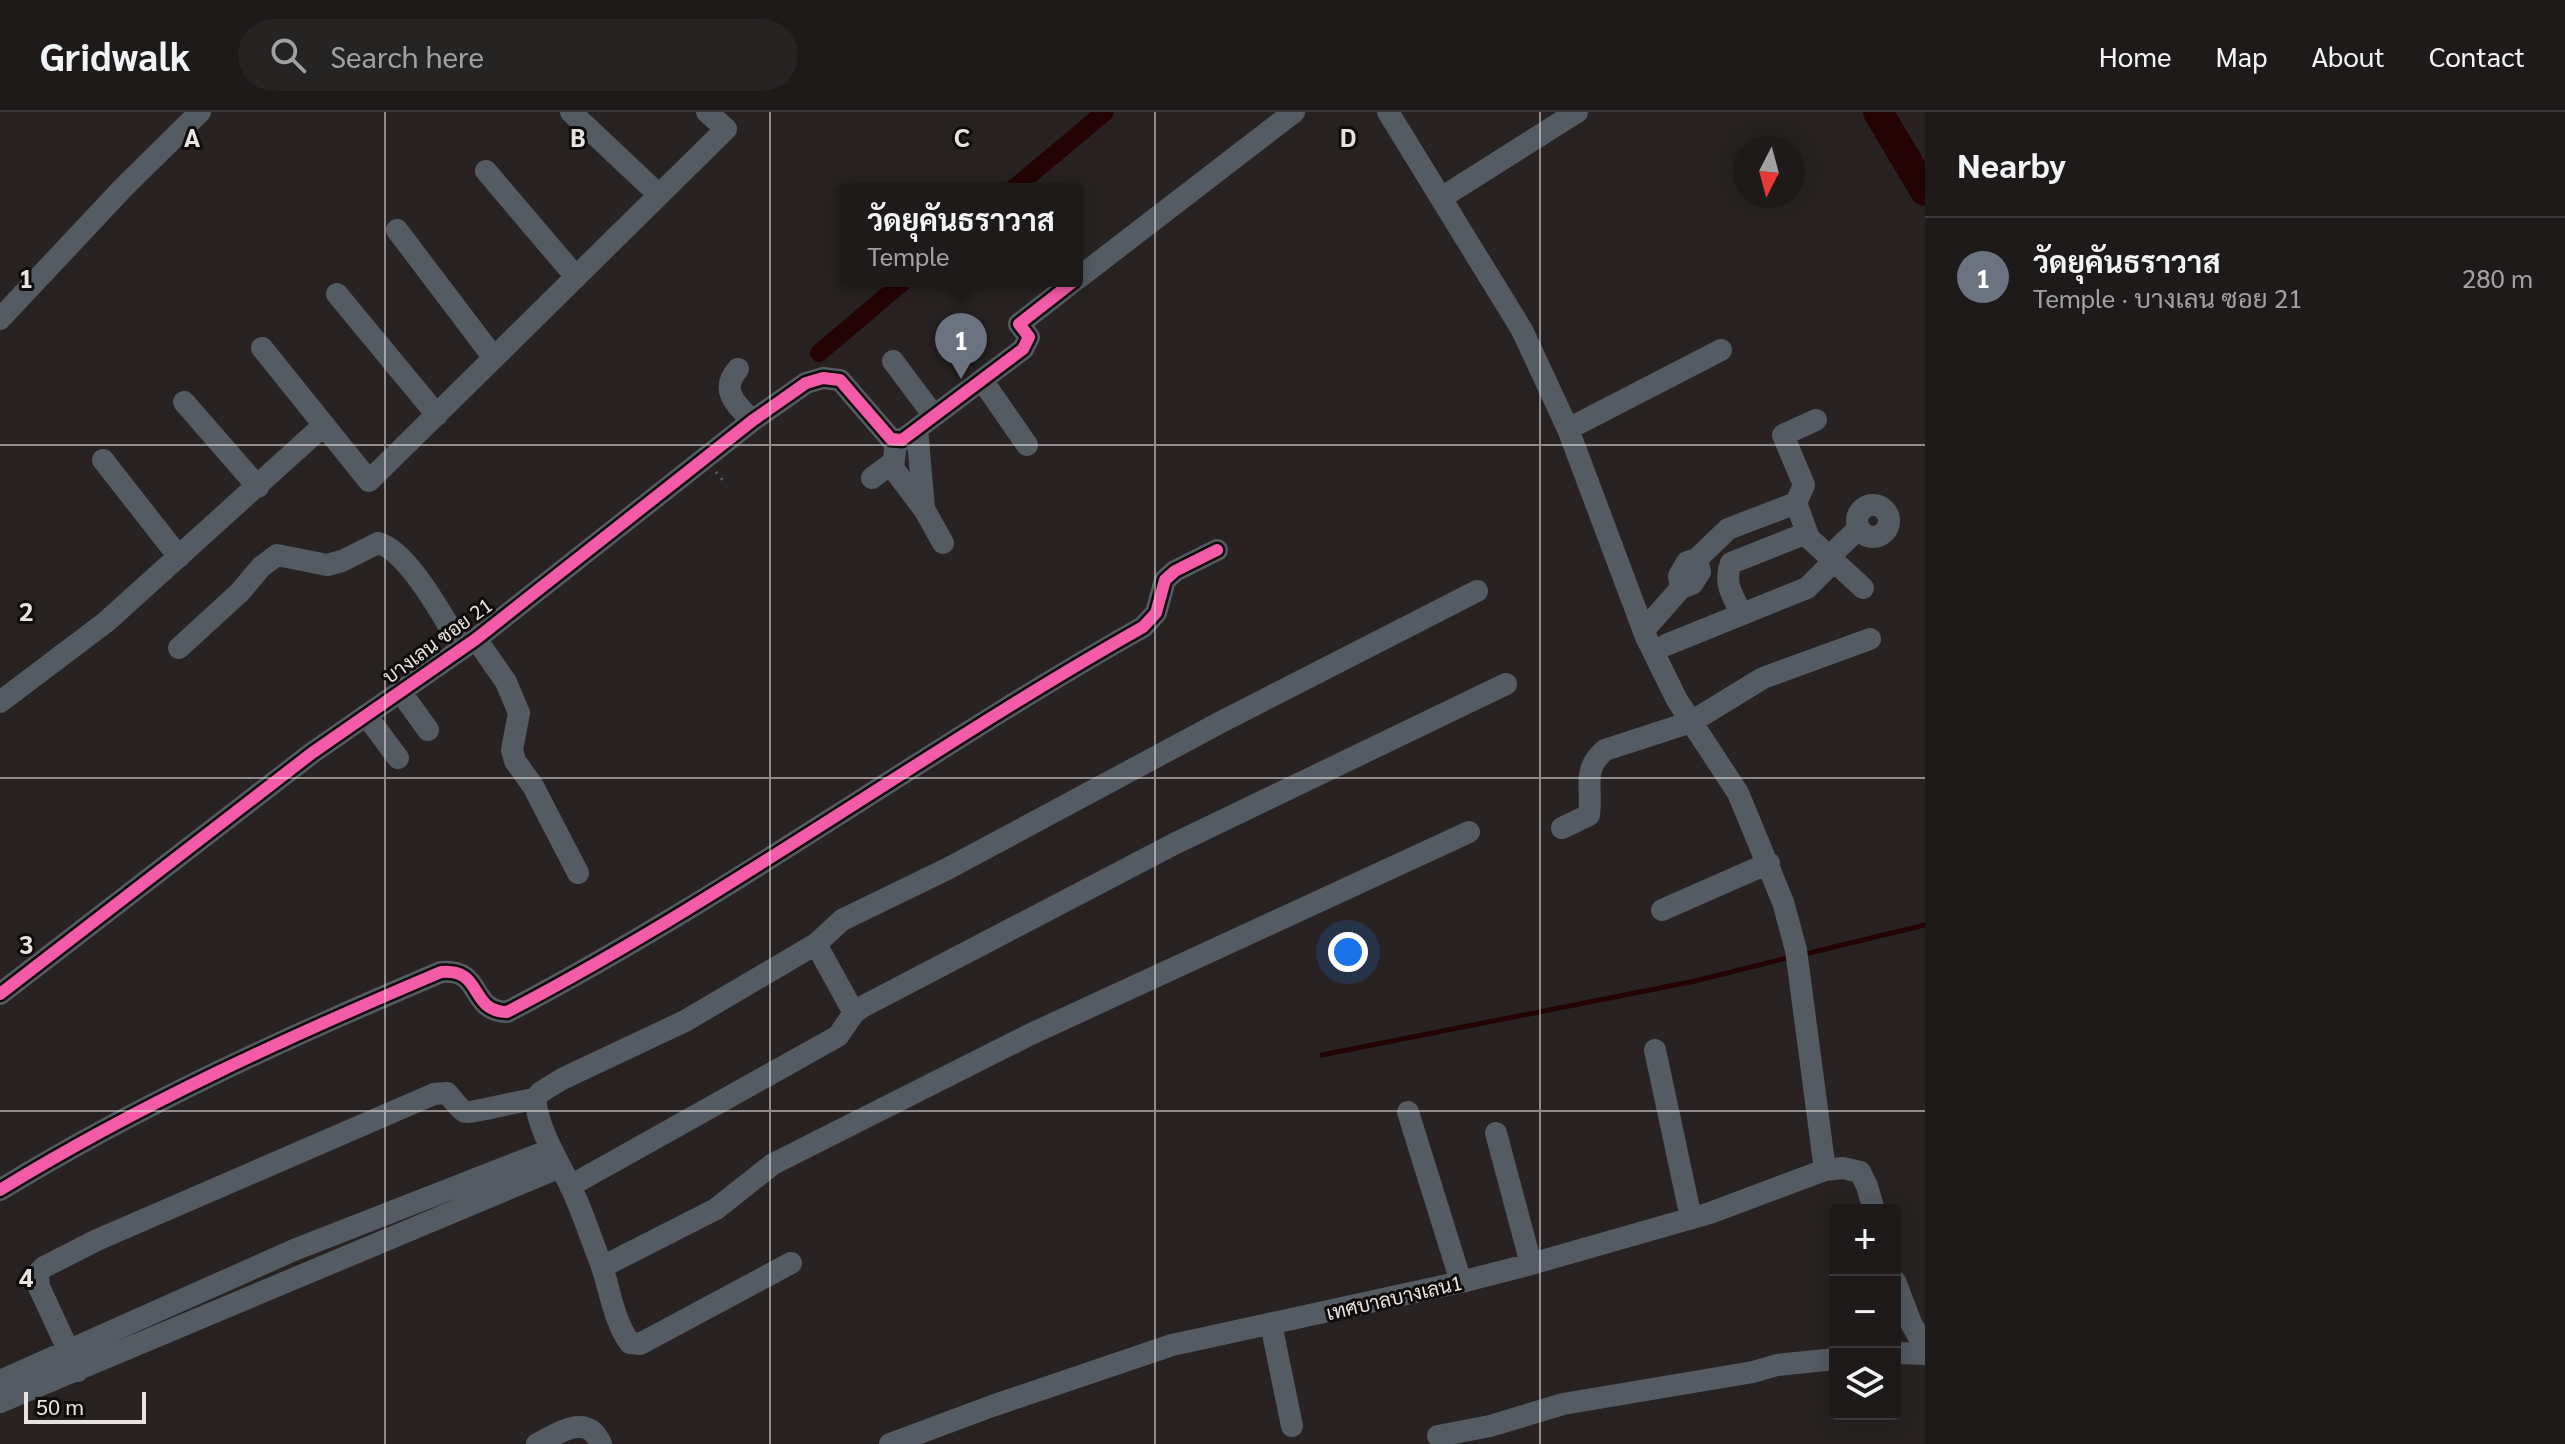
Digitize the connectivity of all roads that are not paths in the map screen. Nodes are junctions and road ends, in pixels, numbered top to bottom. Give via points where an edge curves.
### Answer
1 (200, 112) edge
2 (571, 112) edge
3 (707, 112) edge
4 (1294, 112) edge
5 (1388, 112) edge
6 (1577, 112) edge
7 (486, 171) dead end
8 (659, 195) junction
9 (1441, 198) junction
10 (397, 230) dead end
11 (1083, 275) edge
12 (576, 277) junction
13 (1067, 287) edge
14 (337, 294) dead end
15 (0, 319) edge
16 (262, 348) dead end
17 (1721, 350) dead end
18 (494, 358) junction
19 (893, 361) dead end
20 (738, 369) dead end
21 (982, 380) junction
22 (184, 402) dead end
23 (437, 415) junction
24 (1816, 420) dead end
25 (752, 421) junction
26 (925, 423) junction
27 (324, 425) junction
28 (1568, 429) junction
29 (1027, 445) dead end
30 (893, 448) junction
31 (103, 460) dead end
32 (872, 478) dead end
33 (258, 487) junction
34 (1796, 503) junction
35 (924, 509) junction
36 (1859, 528) dead end
37 (1807, 533) junction
38 (1714, 542) junction
39 (943, 543) dead end
40 (1217, 550) dead end
41 (179, 557) junction
42 (1830, 560) junction
43 (1731, 563) junction
44 (1863, 588) dead end
45 (1477, 591) dead end
46 (1742, 614) junction
47 (1644, 630) junction
48 (1870, 639) dead end
49 (469, 643) junction
50 (179, 648) dead end
51 (1663, 654) junction
52 (1506, 684) dead end
53 (400, 691) junction
54 (0, 702) edge
55 (366, 715) junction
56 (1691, 722) junction
57 (428, 730) dead end
58 (398, 758) dead end
59 (1562, 828) dead end
60 (1469, 832) dead end
61 (1769, 863) junction
62 (578, 873) dead end
63 (1662, 910) dead end
64 (816, 944) junction
65 (0, 994) edge
66 (854, 1013) junction
67 (1655, 1050) dead end
68 (535, 1099) junction
69 (1408, 1112) dead end
70 (1496, 1133) dead end
71 (560, 1168) junction
72 (1825, 1170) junction
73 (0, 1190) edge
74 (408, 1204) junction
75 (1872, 1204) edge
76 (1691, 1218) junction
77 (416, 1227) junction
78 (294, 1250) junction
79 (791, 1263) dead end
80 (1531, 1264) junction
81 (602, 1267) junction
82 (304, 1273) junction
83 (1461, 1282) junction
84 (1901, 1297) edge
85 (183, 1298) junction
86 (193, 1321) junction
87 (1271, 1324) junction
88 (67, 1349) junction
89 (1925, 1351) edge
90 (1901, 1353) edge
91 (1829, 1360) edge
92 (78, 1371) junction
93 (0, 1381) edge
94 (0, 1402) edge
95 (1292, 1426) dead end
96 (1438, 1436) dead end
97 (537, 1444) edge
98 (601, 1444) edge
99 (890, 1444) edge

1 - 15 street
2 - 8 street
3 - 8 street via 726,129
4 - 11 street
5 - 9 street
6 - 9 street
7 - 12 street
8 - 12 street
9 - 28 street via 1522,330
10 - 18 street
12 - 18 street
13 - 21 street via 1019,324 1028,343
14 - 23 street
16 - 27 street
17 - 28 street
18 - 23 street
19 - 26 street
20 - 25 street via 730,377 729,391
21 - 26 street
21 - 29 street
22 - 33 street
23 - 27 street via 369,481
24 - 34 street via 1783,435 1804,485
25 - 30 street, บางเลน ซอย 21 via 806,383 840,380
25 - 49 street, บางเลน ซอย 21
26 - 30 street
26 - 35 street
27 - 33 street
28 - 47 street
30 - 32 street
30 - 35 street
31 - 41 street
33 - 41 street
34 - 37 street
34 - 38 street via 1728,529
35 - 39 street
36 - 42 street
37 - 42 street
37 - 43 street
38 - 43 street
38 - 47 street via 1687,562 1679,576 1681,588
40 - 73 street via 1165,580 1156,613 1143,627 657,929 542,994 507,1012 493,1011 466,975 441,972 116,1122
41 - 54 street via 106,622
42 - 44 street
42 - 46 street via 1807,588
43 - 46 street via 1729,591
45 - 64 street via 842,920
46 - 51 street
47 - 51 street
48 - 56 street via 1763,678
49 - 50 street via 400,557 378,543 327,565 277,555
49 - 53 street, บางเลน ซอย 21
49 - 62 street via 506,682 519,713 515,761
51 - 56 street via 1677,700
52 - 66 street via 1174,844
53 - 55 street, บางเลน ซอย 21
53 - 57 street
55 - 58 street
55 - 65 street, บางเลน ซอย 21
56 - 59 street via 1605,750 1589,774 1589,815
56 - 61 street via 1738,793
60 - 81 street via 1004,1048 773,1164 716,1209
61 - 63 street
61 - 72 street via 1796,950
64 - 66 street
64 - 68 street via 685,1021 562,1079
66 - 71 street via 838,1036
67 - 76 street
68 - 71 street
68 - 88 street via 471,1113 447,1093 434,1094 44,1267 37,1279
69 - 83 street
70 - 80 street
71 - 74 street
71 - 77 street
71 - 81 street
72 - 75 street, เทศบาลบางเลน1 via 1860,1172
72 - 76 street, เทศบาลบางเลน1
74 - 77 street
74 - 78 street
76 - 80 street, เทศบาลบางเลน1
77 - 82 street
78 - 82 street
78 - 85 street
79 - 81 street via 640,1344 630,1343 622,1333
80 - 83 street, เทศบาลบางเลน1
82 - 86 street
83 - 87 street, เทศบาลบางเลน1
84 - 89 street
85 - 86 street
85 - 88 street
86 - 92 street
87 - 95 street
87 - 99 street, เทศบาลบางเลน1 via 1172,1345
88 - 92 street
88 - 93 street
89 - 90 street
91 - 96 street via 1563,1404
92 - 94 street
97 - 98 street via 573,1426 596,1433

